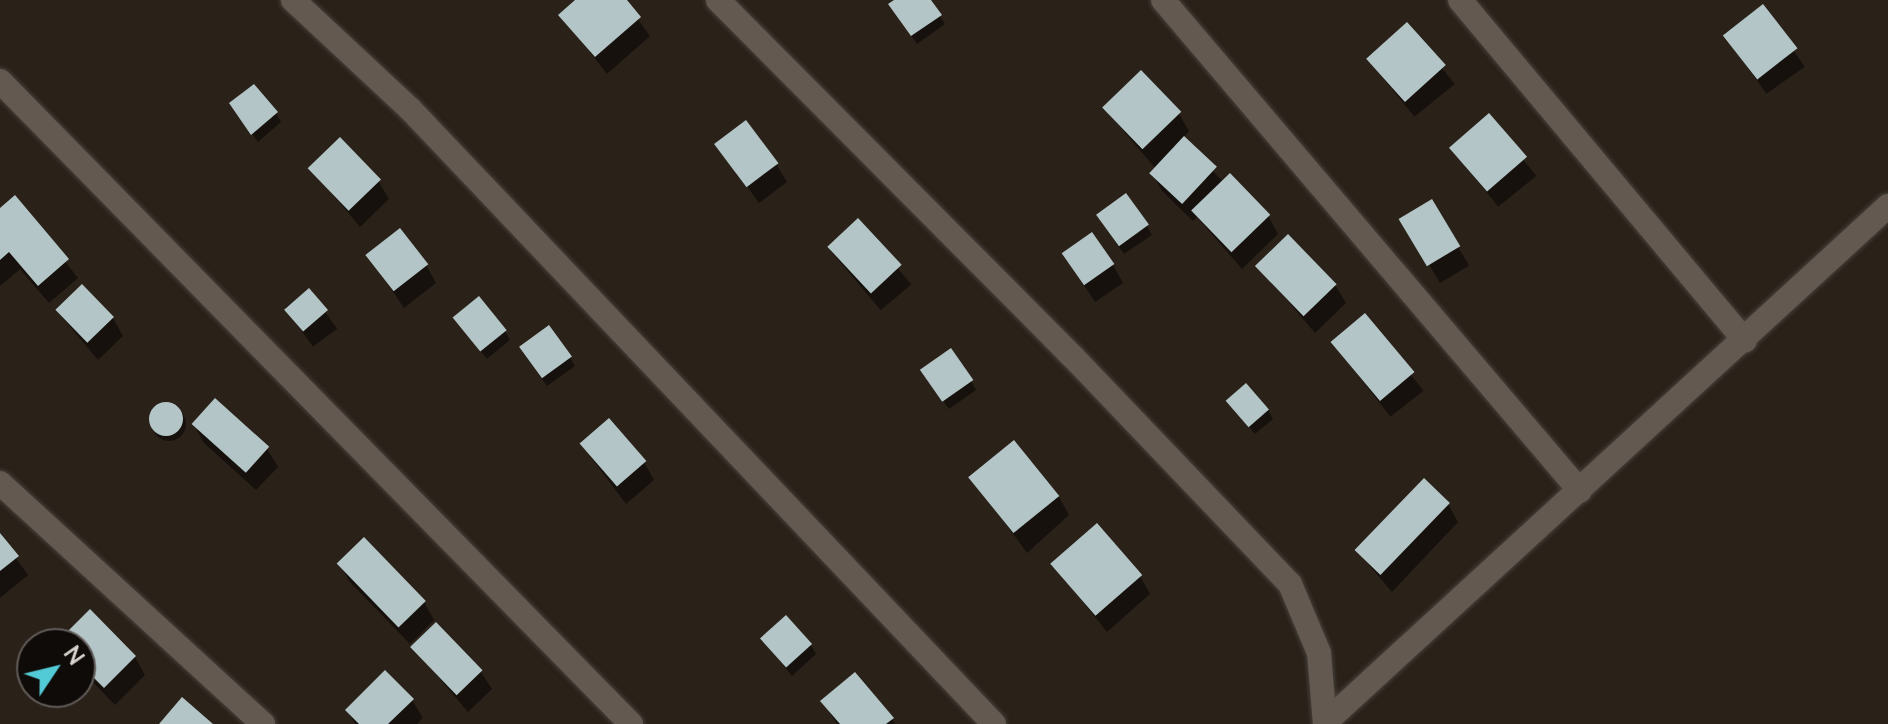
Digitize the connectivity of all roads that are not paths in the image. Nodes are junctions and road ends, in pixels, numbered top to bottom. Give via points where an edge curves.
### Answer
1 (293, 0) edge
2 (718, 0) edge
3 (1163, 0) edge
4 (1460, 0) edge
5 (0, 81) edge
6 (1888, 206) edge
7 (1745, 341) junction
8 (0, 483) edge
9 (1580, 491) junction
10 (1326, 722) edge
11 (263, 724) edge
12 (631, 724) edge
13 (994, 724) edge

1 - 13 street via 410,109
2 - 10 street via 1290,584 1319,653
3 - 9 street
4 - 7 street
5 - 12 street
6 - 7 street
7 - 9 street
8 - 11 street
9 - 10 street

